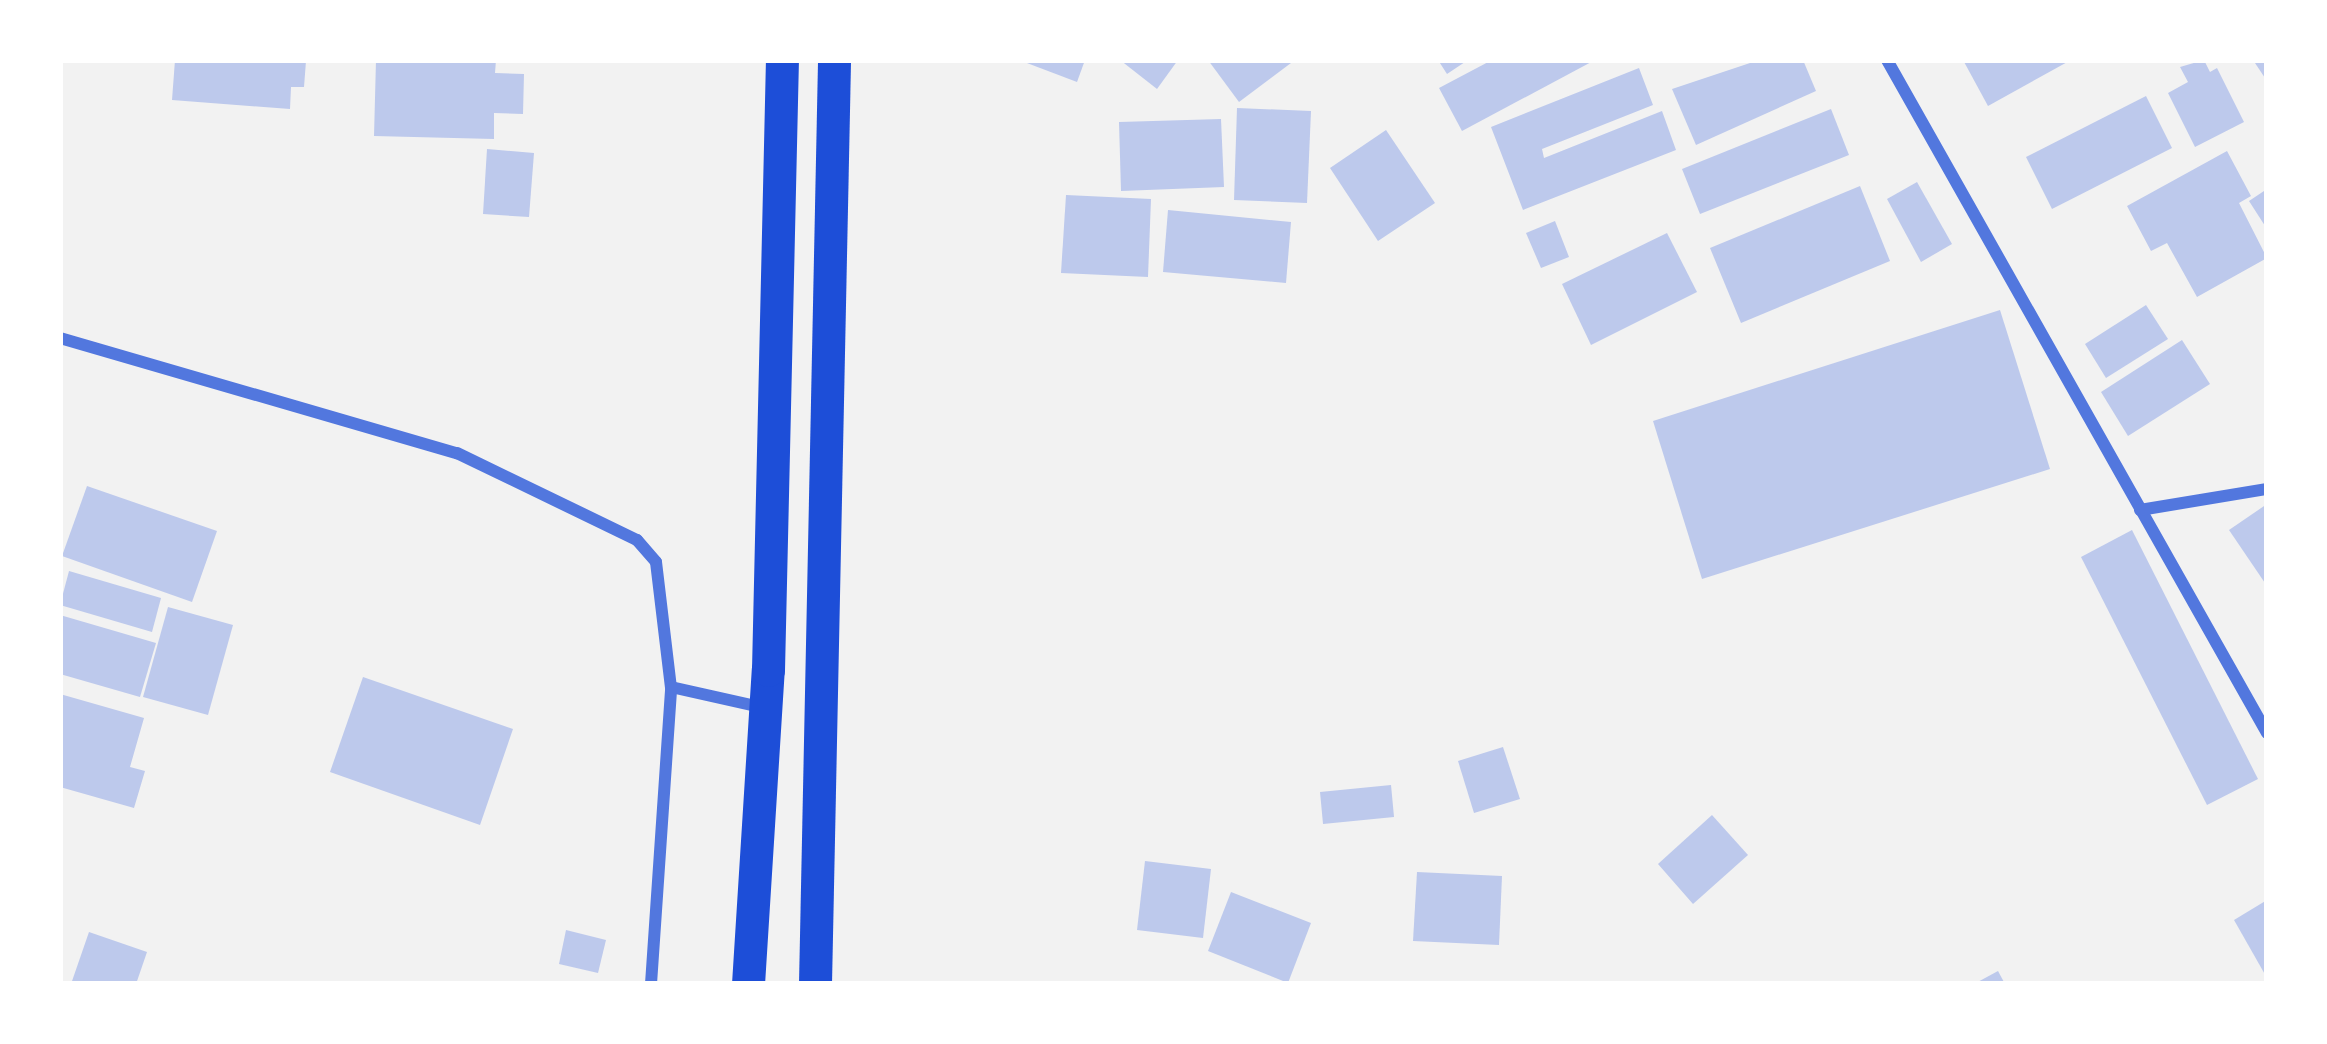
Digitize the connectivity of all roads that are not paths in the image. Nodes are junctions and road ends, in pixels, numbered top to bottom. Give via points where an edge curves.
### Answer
1 (782, 60) edge
2 (834, 60) edge
3 (1887, 60) edge
4 (60, 338) edge
5 (2267, 489) edge
6 (2140, 509) junction
7 (671, 687) junction
8 (766, 708) junction
9 (2267, 733) edge
10 (651, 984) edge
11 (748, 984) edge
12 (815, 984) edge

1 - 8 highway
2 - 12 highway
3 - 6 street
4 - 7 street via 457,453 637,540 656,562
5 - 6 street
6 - 9 street
7 - 8 street
7 - 10 street
8 - 11 highway

